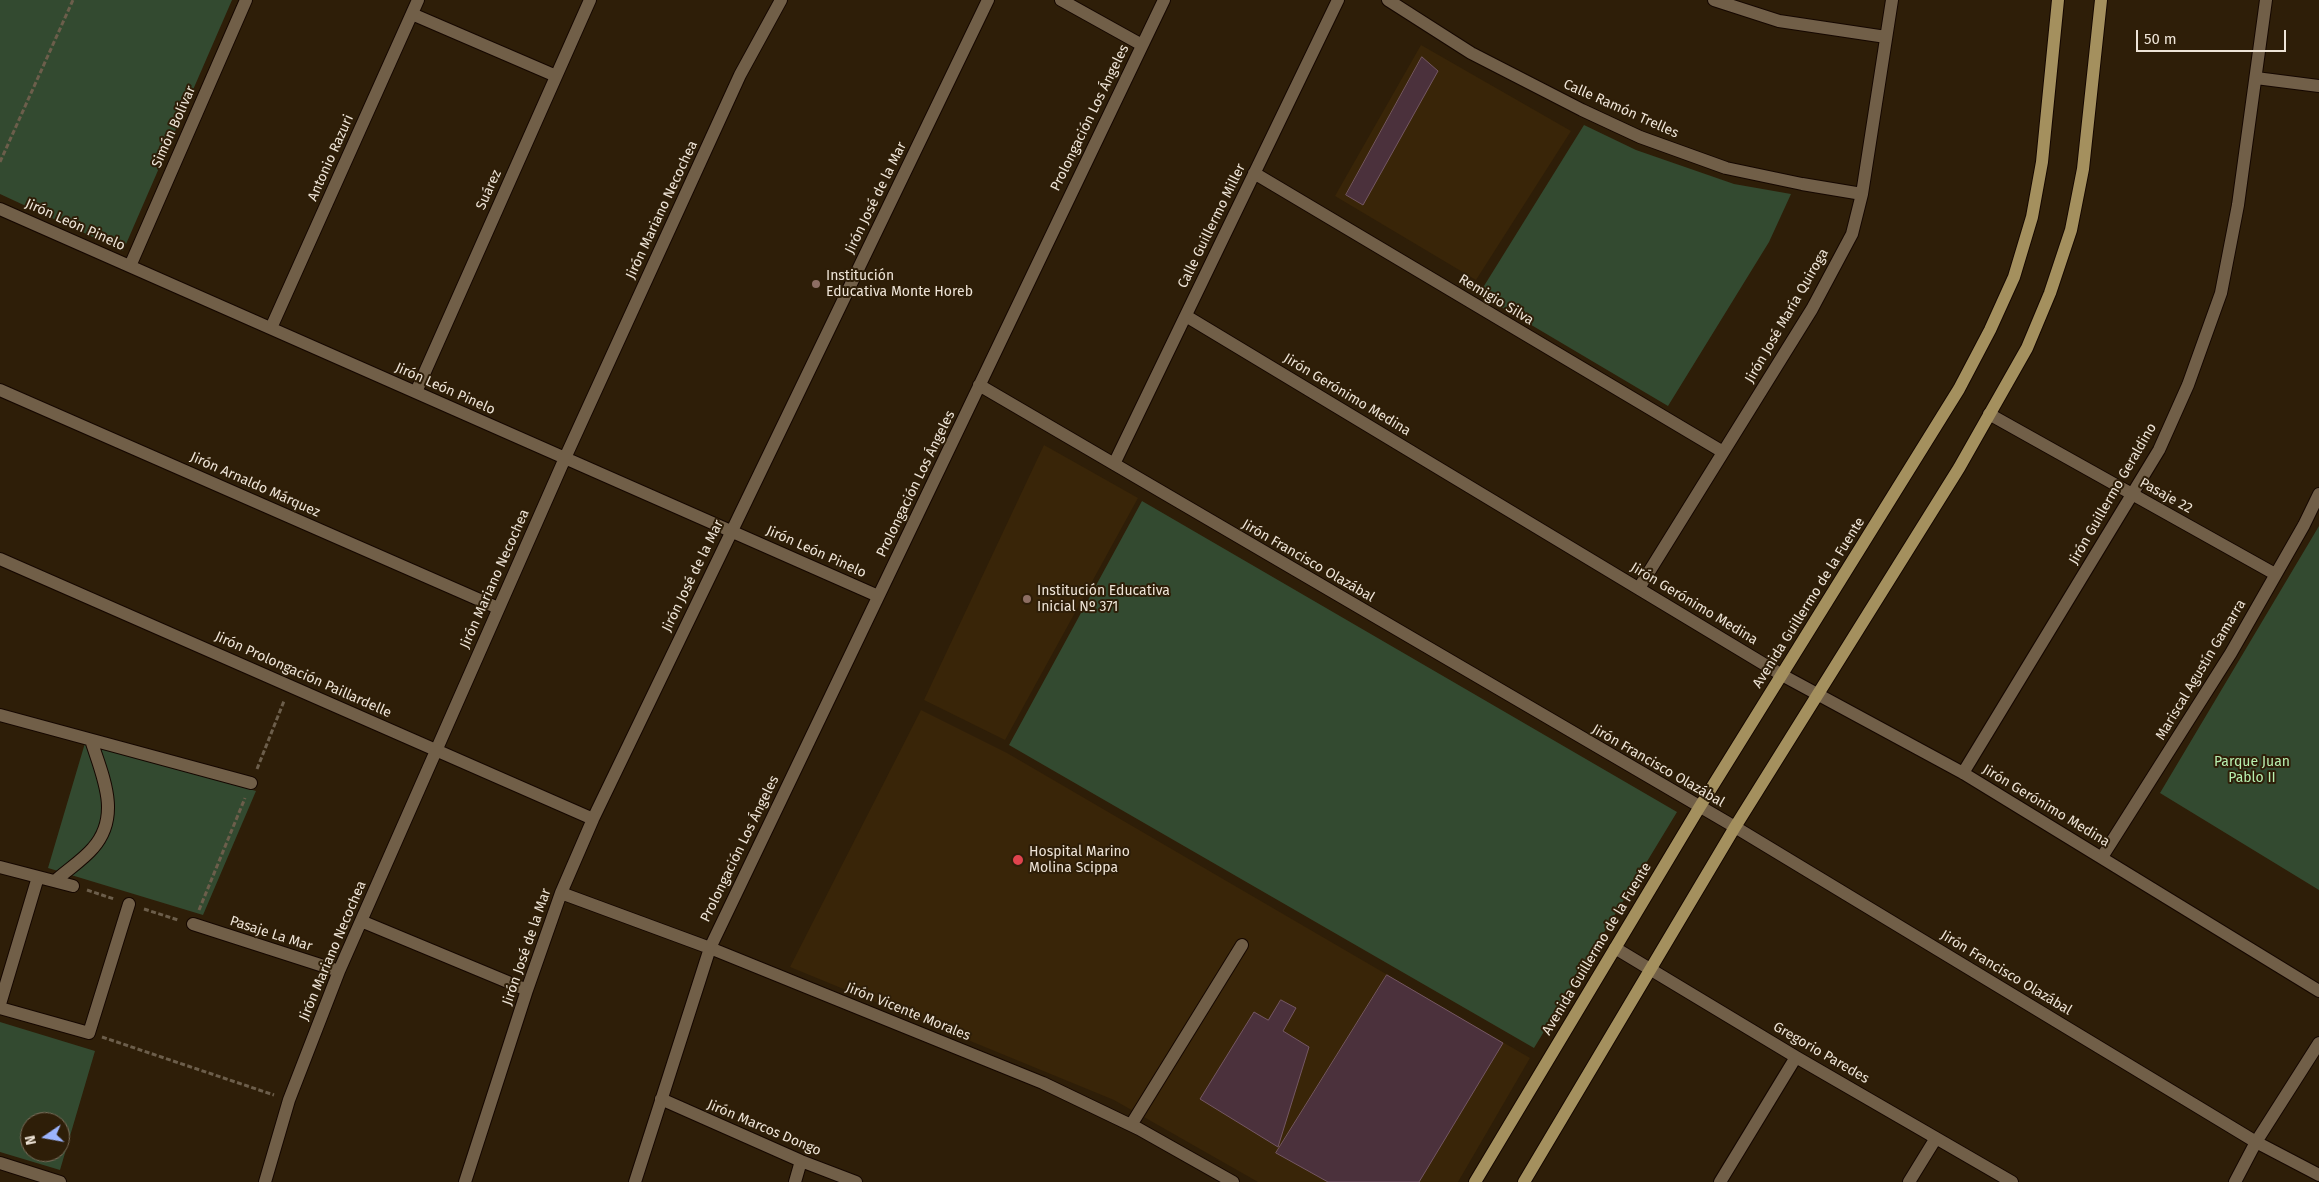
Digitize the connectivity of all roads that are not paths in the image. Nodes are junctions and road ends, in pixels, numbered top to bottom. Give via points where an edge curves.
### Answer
1 (246, 0) edge
2 (418, 0) edge
3 (590, 0) edge
4 (781, 0) edge
5 (988, 0) edge
6 (1061, 0) edge
7 (1164, 0) edge
8 (1338, 0) edge
9 (1388, 0) edge
10 (1714, 0) edge
11 (1892, 0) edge
12 (2058, 0) edge
13 (2101, 0) edge
14 (2266, 0) edge
15 (412, 14) junction
16 (1886, 37) junction
17 (1142, 45) junction
18 (556, 76) junction
19 (2256, 78) junction
20 (2319, 86) edge
21 (1254, 173) junction
22 (1862, 194) junction
23 (0, 209) edge
24 (130, 266) junction
25 (1186, 316) junction
26 (271, 328) junction
27 (980, 385) junction
28 (0, 390) edge
29 (416, 392) junction
30 (1989, 414) junction
31 (1722, 452) junction
32 (565, 458) junction
33 (1114, 464) junction
34 (2133, 494) junction
35 (2319, 494) edge
36 (732, 532) junction
37 (0, 559) edge
38 (2275, 574) junction
39 (1639, 588) junction
40 (878, 596) junction
41 (498, 608) junction
42 (1782, 674) junction
43 (1817, 695) junction
44 (0, 715) edge
45 (91, 740) junction
46 (436, 750) junction
47 (1963, 773) junction
48 (251, 783) road end
49 (1699, 808) junction
50 (593, 819) junction
51 (1735, 827) junction
52 (2102, 857) junction
53 (0, 867) edge
54 (38, 877) junction
55 (55, 881) junction
56 (73, 886) dead end
57 (561, 893) junction
58 (129, 904) dead end
59 (361, 921) junction
60 (193, 924) road end
61 (1242, 945) dead end
62 (710, 948) junction
63 (1616, 948) junction
64 (1651, 968) junction
65 (339, 971) junction
66 (527, 990) junction
67 (2319, 991) edge
68 (0, 1006) edge
69 (2319, 1043) edge
70 (1796, 1057) junction
71 (661, 1099) junction
72 (1131, 1125) junction
73 (1936, 1138) junction
74 (2256, 1142) junction
75 (801, 1161) junction
76 (0, 1163) edge
77 (2319, 1175) edge
78 (60, 1182) edge
79 (265, 1182) edge
80 (465, 1182) edge
81 (635, 1182) edge
82 (795, 1182) edge
83 (856, 1182) edge
84 (1233, 1182) edge
85 (1475, 1182) edge
86 (1524, 1182) edge
87 (1720, 1182) edge
88 (1909, 1182) edge
89 (2012, 1182) edge
90 (2235, 1182) edge

1 - 24 street, Simón Bolívar
2 - 15 street, Antonio Razuri
3 - 18 street, Suárez
4 - 32 street, Jirón Mariano Necochea via 740,75
5 - 36 street, Jirón José de la Mar
6 - 17 street
7 - 17 street, Prolongación Los Ángeles
8 - 21 street, Calle Guillermo Miller
9 - 22 street, Calle Ramón Trelles via 1471,52 1640,137 1726,168
10 - 16 street via 1779,21
11 - 16 street, Jirón José María Quiroga
12 - 42 main road, Avenida Guillermo de la Fuente via 2042,162 2032,217 2014,276 1959,389
13 - 30 main road via 2084,169 2071,230 2027,348
14 - 19 street, Jirón Guillermo Geraldino
15 - 18 street
15 - 26 street, Antonio Razuri
16 - 22 street, Jirón José María Quiroga
17 - 27 street, Prolongación Los Ángeles
18 - 29 street, Suárez
19 - 20 street
19 - 34 street, Jirón Guillermo Geraldino via 2238,205 2221,293 2188,385 2159,450
21 - 25 street, Calle Guillermo Miller
21 - 31 street, Remigio Silva
22 - 31 street, Jirón José María Quiroga via 1852,234 1812,309
23 - 24 street, Jirón León Pinelo
24 - 26 street, Jirón León Pinelo
25 - 33 street, Calle Guillermo Miller
25 - 39 street, Jirón Gerónimo Medina
26 - 29 street, Jirón León Pinelo
27 - 33 street, Jirón Francisco Olazábal
27 - 40 street, Prolongación Los Ángeles
28 - 41 street, Jirón Arnaldo Márquez
29 - 32 street, Jirón León Pinelo
30 - 34 street, Pasaje 22
30 - 43 main road via 1959,468
31 - 39 street, Jirón José María Quiroga
32 - 36 street, Jirón León Pinelo
32 - 41 street, Jirón Mariano Necochea
33 - 49 street, Jirón Francisco Olazábal
34 - 38 street, Pasaje 22
34 - 47 street, Jirón Guillermo Geraldino
35 - 38 street, Mariscal Agustín Gamarra
36 - 40 street, Jirón León Pinelo
36 - 50 street, Jirón José de la Mar
37 - 46 street, Jirón Prolongación Paillardelle
38 - 52 street, Mariscal Agustín Gamarra via 2231,653
39 - 42 street, Jirón Gerónimo Medina
40 - 62 street, Prolongación Los Ángeles
41 - 46 street, Jirón Mariano Necochea
42 - 43 street, Jirón Gerónimo Medina
42 - 49 main road, Avenida Guillermo de la Fuente
43 - 47 street, Jirón Gerónimo Medina
43 - 51 main road
44 - 45 street
45 - 48 street
45 - 55 street via 109,809 94,847
46 - 50 street, Jirón Prolongación Paillardelle
46 - 59 street, Jirón Mariano Necochea
47 - 52 street, Jirón Gerónimo Medina
49 - 51 street, Jirón Francisco Olazábal
49 - 63 main road, Avenida Guillermo de la Fuente
50 - 57 street, Jirón José de la Mar
51 - 64 main road
51 - 74 street, Jirón Francisco Olazábal
52 - 67 street, Jirón Gerónimo Medina
53 - 54 street
54 - 55 street
54 - 68 street
55 - 56 street
57 - 62 street, Jirón Vicente Morales
57 - 66 street, Jirón José de la Mar
58 - 68 street via 89,1033
59 - 65 street, Jirón Mariano Necochea
59 - 66 street
60 - 65 street, Pasaje La Mar
61 - 72 street
62 - 71 street, Prolongación Los Ángeles
62 - 72 street, Jirón Vicente Morales via 1043,1083
63 - 64 street, Gregorio Paredes
63 - 85 main road, Avenida Guillermo de la Fuente
64 - 70 street, Gregorio Paredes
64 - 86 main road
65 - 79 street, Jirón Mariano Necochea via 289,1100
66 - 80 street, Jirón José de la Mar
69 - 74 street
70 - 73 street, Gregorio Paredes
70 - 87 street
71 - 75 street, Jirón Marcos Dongo
71 - 81 street, Prolongación Los Ángeles
72 - 84 street, Jirón Vicente Morales
73 - 88 street
73 - 89 street, Gregorio Paredes
74 - 77 street, Jirón Francisco Olazábal
74 - 90 street
75 - 82 street
75 - 83 street, Jirón Marcos Dongo
76 - 78 street

